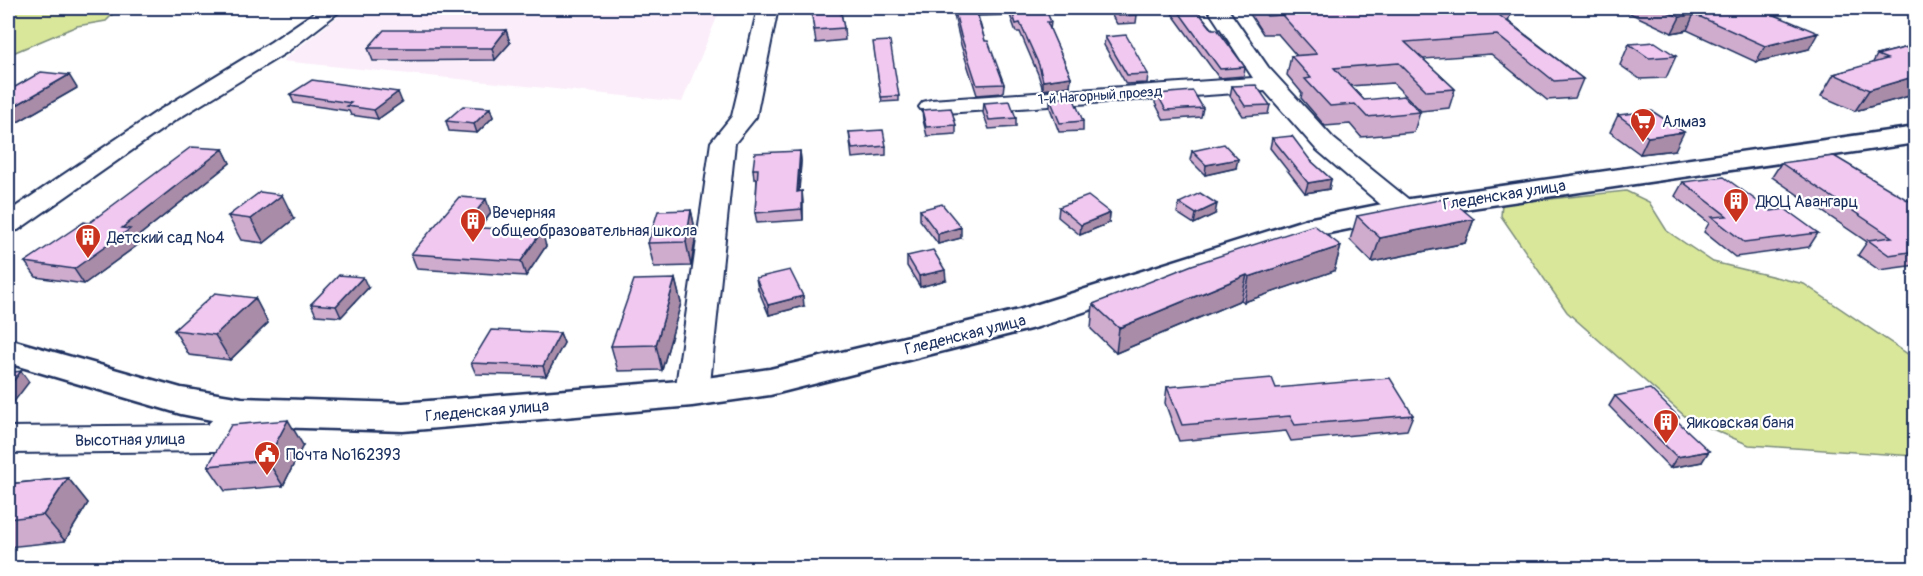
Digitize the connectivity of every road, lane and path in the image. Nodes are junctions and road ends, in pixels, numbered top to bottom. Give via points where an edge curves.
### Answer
1 (333, 8) edge
2 (768, 8) edge
3 (1217, 8) edge
4 (1269, 84) junction
5 (931, 106) dead end
6 (1916, 135) edge
7 (1403, 209) junction
8 (8, 224) edge
9 (8, 351) edge
10 (692, 393) junction
11 (242, 412) junction
12 (8, 440) edge

1 - 8 street
2 - 10 street via 744,117 723,142
3 - 4 street
4 - 5 street, 1-й Нагорный проезд
4 - 7 street via 1324,144
6 - 7 main road, Гледенская улица
7 - 10 main road, Гледенская улица via 1307,228 1026,319 770,382
9 - 11 main road, Гледенская улица via 181,401
10 - 11 main road, Гледенская улица via 403,417
11 - 12 street, Высотная улица via 215,438

